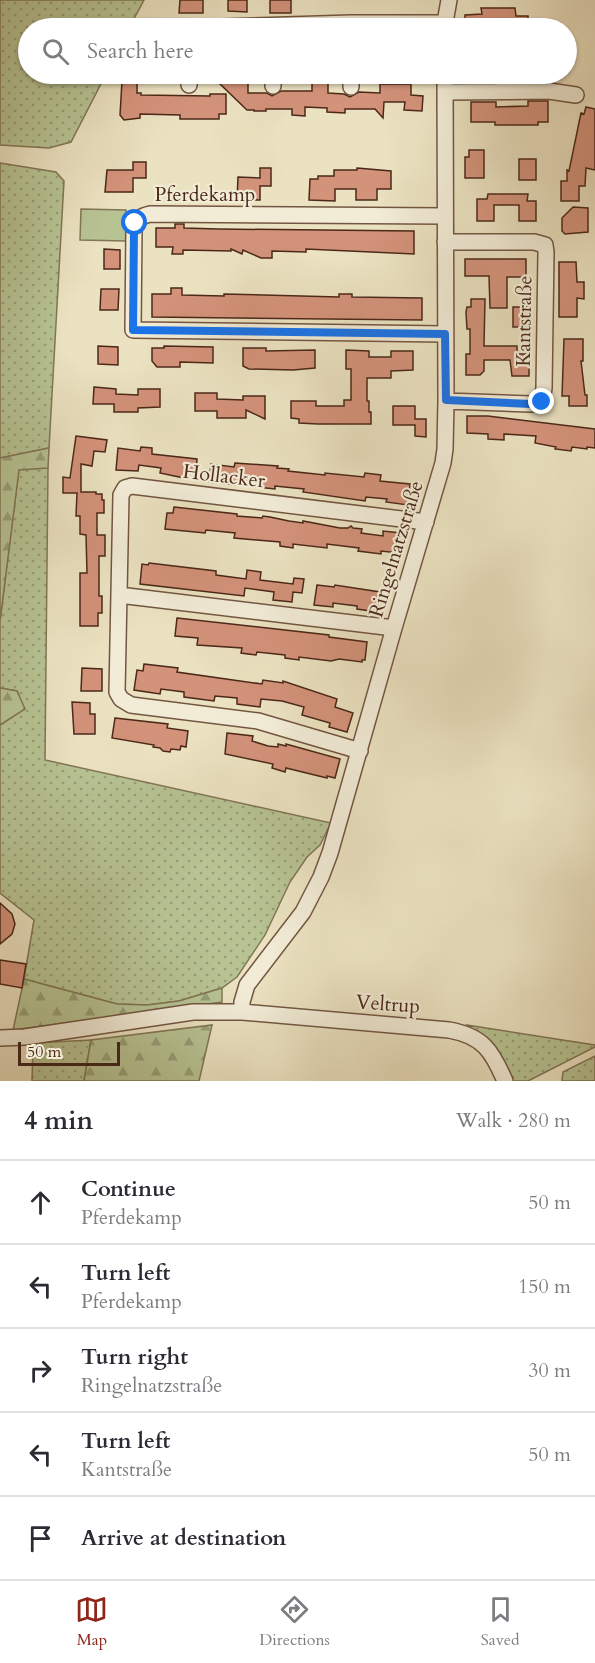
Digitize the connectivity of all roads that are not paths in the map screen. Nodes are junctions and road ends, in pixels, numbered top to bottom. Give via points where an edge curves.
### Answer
1 (449, 0) edge
2 (446, 18) edge
3 (446, 84) edge
4 (504, 84) edge
5 (504, 91) junction
6 (446, 92) junction
7 (576, 95) dead end
8 (445, 216) junction
9 (445, 242) junction
10 (445, 334) junction
11 (446, 400) junction
12 (426, 522) junction
13 (119, 595) junction
14 (394, 628) junction
15 (360, 751) junction
16 (242, 1012) junction
17 (0, 1038) edge
18 (505, 1081) edge

1 - 2 street
3 - 6 street, Ringelnatzstraße
4 - 5 street
5 - 6 street
5 - 7 street
6 - 8 street, Ringelnatzstraße
8 - 9 street, Ringelnatzstraße
8 - 10 street, Pferdekamp via 144,215 134,228 133,330
9 - 10 street, Ringelnatzstraße
9 - 11 street, Kantstraße via 534,242 545,245 546,252 542,402
10 - 11 street, Ringelnatzstraße
11 - 12 street, Ringelnatzstraße via 443,463
12 - 13 street, Hollacker via 132,486 121,495
12 - 14 street, Ringelnatzstraße
13 - 14 street
13 - 15 street, Hollacker via 117,692 124,701 258,721
14 - 15 street, Ringelnatzstraße
15 - 16 street, Ringelnatzstraße via 321,877 303,912 247,985
16 - 17 street, Veltrup via 193,1012
16 - 18 street, Veltrup via 467,1033 483,1043

